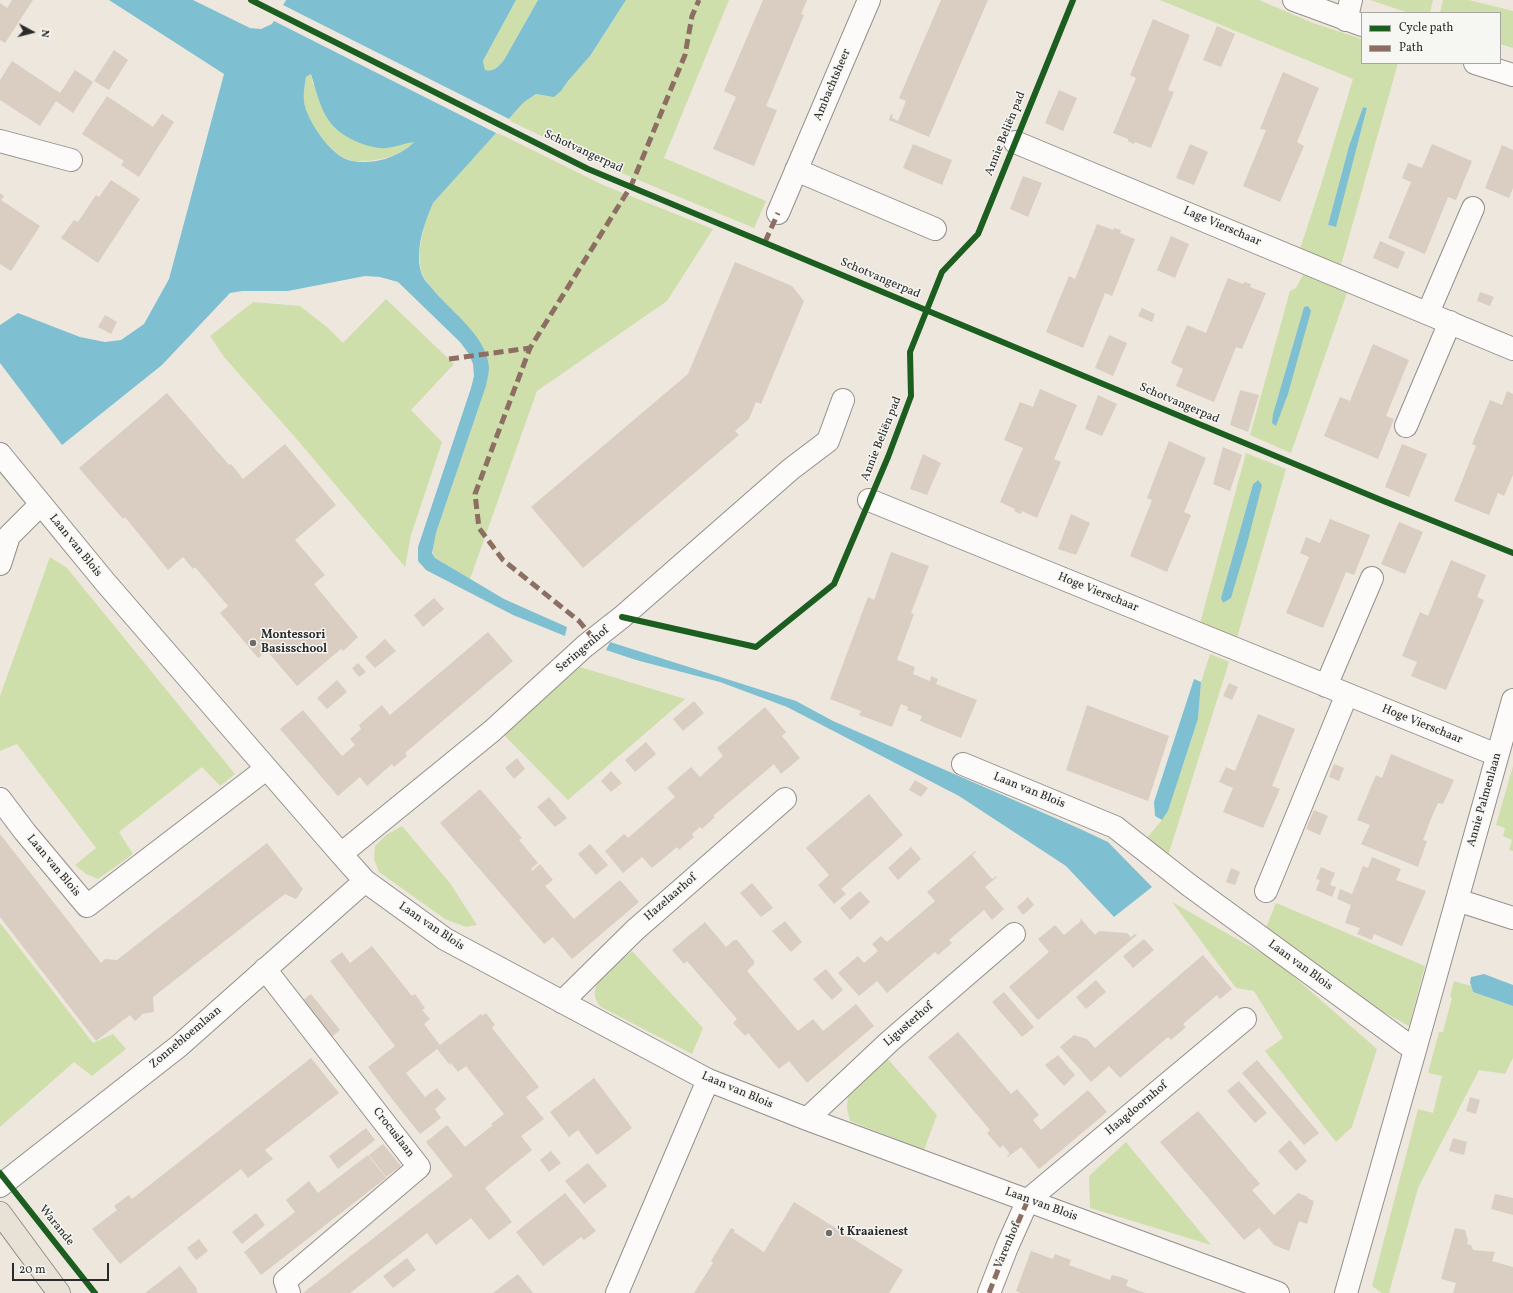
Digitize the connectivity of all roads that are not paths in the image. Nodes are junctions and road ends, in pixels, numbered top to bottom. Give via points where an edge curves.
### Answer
1 (869, 0) edge
2 (1294, 0) edge
3 (1353, 15) edge
4 (1478, 64) edge
5 (1513, 75) edge
6 (0, 141) edge
7 (1015, 142) dead end
8 (71, 160) dead end
9 (796, 170) junction
10 (1473, 208) dead end
11 (778, 213) dead end
12 (935, 229) dead end
13 (1428, 313) junction
14 (1450, 322) junction
15 (1513, 349) edge
16 (843, 400) dead end
17 (1406, 426) dead end
18 (0, 454) edge
19 (870, 500) dead end
20 (41, 504) junction
21 (0, 564) edge
22 (1372, 578) dead end
23 (1326, 686) junction
24 (1346, 694) junction
25 (1513, 700) edge
26 (1497, 755) junction
27 (963, 764) dead end
28 (266, 769) junction
29 (0, 799) edge
30 (785, 799) dead end
31 (340, 854) junction
32 (365, 881) junction
33 (1266, 891) dead end
34 (1457, 900) junction
35 (1513, 918) edge
36 (1014, 934) dead end
37 (265, 969) junction
38 (562, 1002) junction
39 (1246, 1019) dead end
40 (1415, 1050) junction
41 (708, 1080) junction
42 (807, 1119) junction
43 (0, 1186) edge
44 (1028, 1200) junction
45 (0, 1213) edge
46 (59, 1293) edge
47 (289, 1293) edge
48 (617, 1293) edge
49 (989, 1293) edge
50 (1278, 1293) edge
51 (1346, 1293) edge

1 - 9 street, Ambachtsheer
2 - 3 street
4 - 5 street
6 - 8 street
7 - 13 street, Lage Vierschaar
9 - 11 street, Ambachtsheer
9 - 12 street
10 - 13 street
13 - 14 street, Lage Vierschaar
14 - 15 street, Lage Vierschaar
14 - 17 street
16 - 31 street, Seringenhof via 828,441 791,469 622,617 585,646 492,731
18 - 20 street, Laan van Blois
19 - 23 street, Hoge Vierschaar
20 - 21 street, Laan van Blois via 9,536
20 - 28 street, Laan van Blois
22 - 23 street
23 - 24 street, Hoge Vierschaar
24 - 26 street, Hoge Vierschaar
24 - 33 street
25 - 26 street, Annie Palmenlaan
26 - 34 street, Annie Palmenlaan
27 - 40 street, Laan van Blois via 1115,827 1189,885
28 - 29 street, Laan van Blois via 87,906
28 - 31 street, Laan van Blois
30 - 38 street, Hazelaarhof via 635,930
31 - 32 street, Laan van Blois
32 - 37 street, Zonnebloemlaan
32 - 38 street, Laan van Blois via 445,939
34 - 35 street
34 - 40 street, Annie Palmenlaan
36 - 42 street, Ligusterhof via 890,1041
37 - 43 street, Zonnebloemlaan via 179,1046
37 - 47 street, Crocuslaan via 420,1167 285,1281
38 - 41 street, Laan van Blois
39 - 44 street, Haagdoornhof
40 - 51 street
41 - 42 street, Laan van Blois
41 - 48 street
42 - 44 street, Laan van Blois
44 - 49 street, Varenhof
44 - 50 street, Laan van Blois
45 - 46 main road

